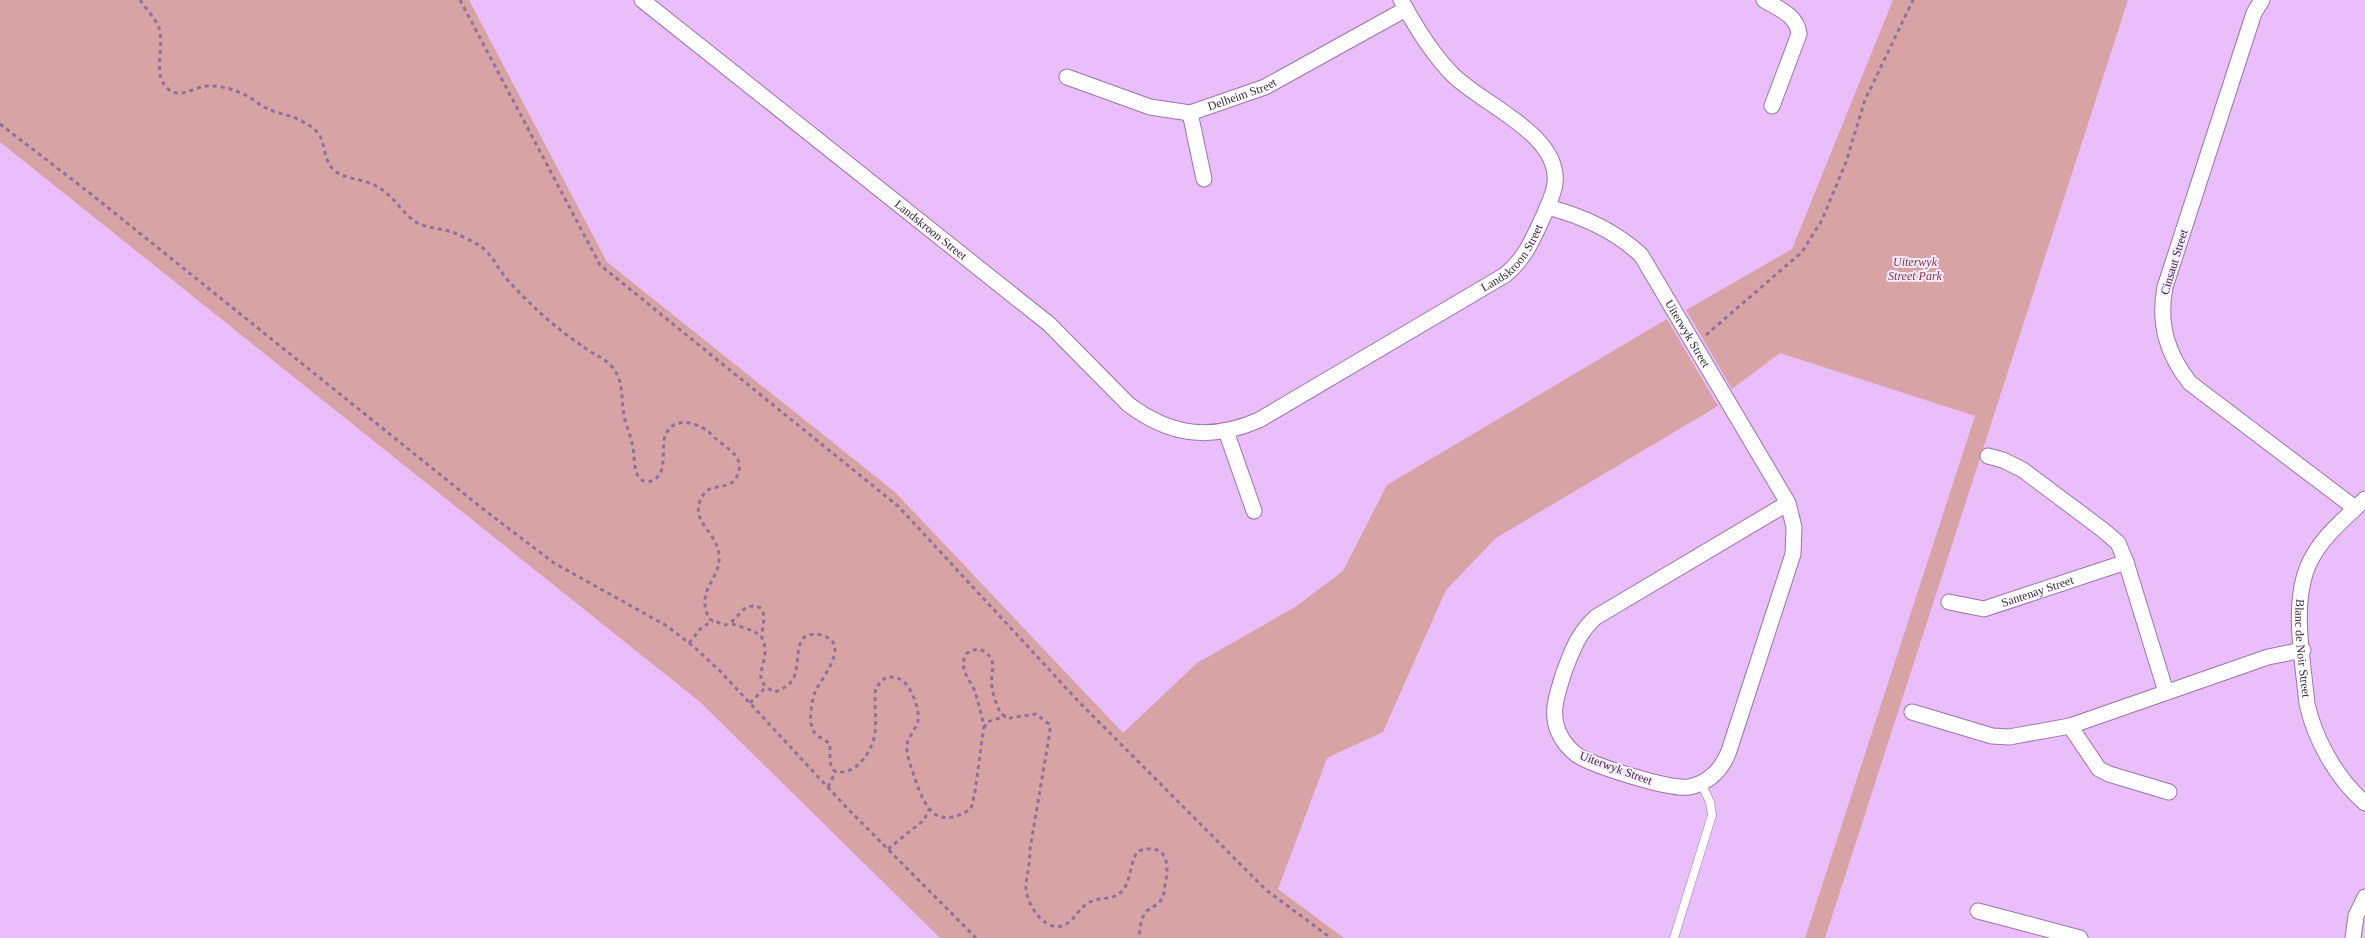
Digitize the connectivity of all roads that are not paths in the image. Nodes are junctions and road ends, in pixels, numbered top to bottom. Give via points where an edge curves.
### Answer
1 (642, 0) edge
2 (1764, 0) edge
3 (2262, 0) edge
4 (1403, 5) edge
5 (1067, 77) dead end
6 (1772, 106) dead end
7 (1190, 113) junction
8 (1204, 179) dead end
9 (1547, 207) junction
10 (1226, 431) junction
11 (1988, 456) dead end
12 (1788, 503) junction
13 (2360, 504) edge
14 (1254, 511) dead end
15 (2126, 562) junction
16 (1949, 602) dead end
17 (2303, 650) junction
18 (2166, 692) junction
19 (1912, 712) dead end
20 (2070, 726) junction
21 (1701, 783) junction
22 (2170, 792) dead end
23 (2365, 803) edge
24 (2365, 897) edge
25 (1978, 911) dead end
26 (1674, 938) edge
27 (2080, 938) edge
28 (2353, 938) edge

1 - 10 street, Landskroon Street via 1049,324 1141,414 1186,432
2 - 6 street via 1792,17 1799,34
3 - 13 street, Cinsaut Street via 2254,13 2165,287 2163,329 2172,358 2190,383
4 - 7 street, Delheim Street via 1265,87
4 - 9 street, Landskroon Street via 1434,53 1454,76 1547,150 1556,181
5 - 7 street, Delheim Street via 1150,107
7 - 8 street
9 - 10 street, Landskroon Street via 1526,255 1505,275 1259,420
9 - 12 street, Uiterwyk Street via 1598,224 1641,255
10 - 14 street
11 - 15 street via 2023,470 2103,530 2118,543
12 - 21 street, Uiterwyk Street via 1794,526 1791,561 1729,751 1719,770
12 - 21 street, Uiterwyk Street via 1596,617 1575,643 1556,697 1558,731 1577,756 1668,786 1690,787
13 - 17 street, Blanc de Noir Street via 2322,544 2304,574 2300,603
15 - 16 street, Santenay Street via 1984,609
15 - 18 street
17 - 18 street via 2268,657
17 - 23 street, Blanc de Noir Street via 2310,717 2340,777
18 - 20 street
19 - 20 street via 1992,736 2009,737
20 - 22 street via 2099,768
21 - 26 lane via 1712,815
24 - 28 street via 2356,916
25 - 27 street

